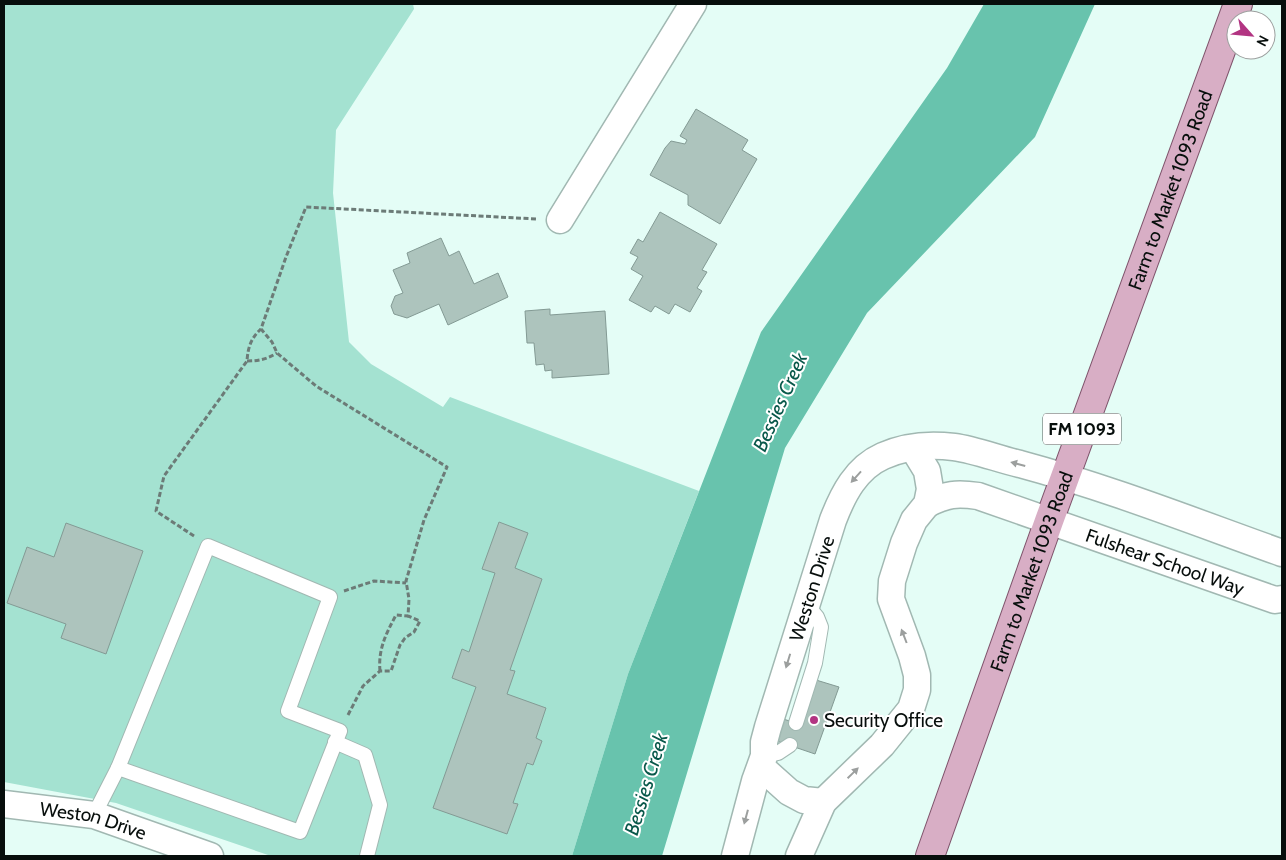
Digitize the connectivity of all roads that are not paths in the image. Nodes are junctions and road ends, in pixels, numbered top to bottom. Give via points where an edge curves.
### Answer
1 (693, 4) edge
2 (1238, 4) edge
3 (560, 220) road end
4 (913, 448) junction
5 (1065, 476) junction
6 (927, 504) junction
7 (1049, 521) junction
8 (1282, 553) edge
9 (1282, 599) edge
10 (806, 604) junction
11 (796, 723) dead end
12 (337, 737) junction
13 (790, 745) dead end
14 (762, 762) junction
15 (118, 768) junction
16 (823, 802) junction
17 (4, 804) edge
18 (94, 815) junction
19 (210, 856) edge
20 (367, 856) edge
21 (735, 856) edge
22 (799, 856) edge
23 (930, 856) edge

1 - 3 street
2 - 5 main road, Farm to Market 1093 Road / FM 1093
5 -> 4 street, Weston Drive via 955,447 931,445
4 - 6 street via 928,471 930,489
4 -> 10 street, Weston Drive via 882,456 870,463 851,483 833,520
5 - 7 main road, Farm to Market 1093 Road / FM 1093
5 - 8 street
6 - 7 street via 942,496 978,496
16 -> 6 street via 882,745 911,709 917,690 917,675 891,599 892,581 914,520
7 - 9 street, Fulshear School Way via 1274,600
7 - 23 main road, Farm to Market 1093 Road / FM 1093
10 - 11 lane via 822,627 816,662
10 -> 14 street, Weston Drive via 764,742
12 - 15 lane via 300,832
12 - 15 lane via 288,711 330,597 208,546
12 - 20 lane via 365,755 380,805
13 - 14 lane
14 - 16 street via 789,792 804,800
14 -> 21 street, Weston Drive
15 - 18 lane
16 - 22 street
17 - 18 street, Weston Drive
18 - 19 street, Weston Drive

